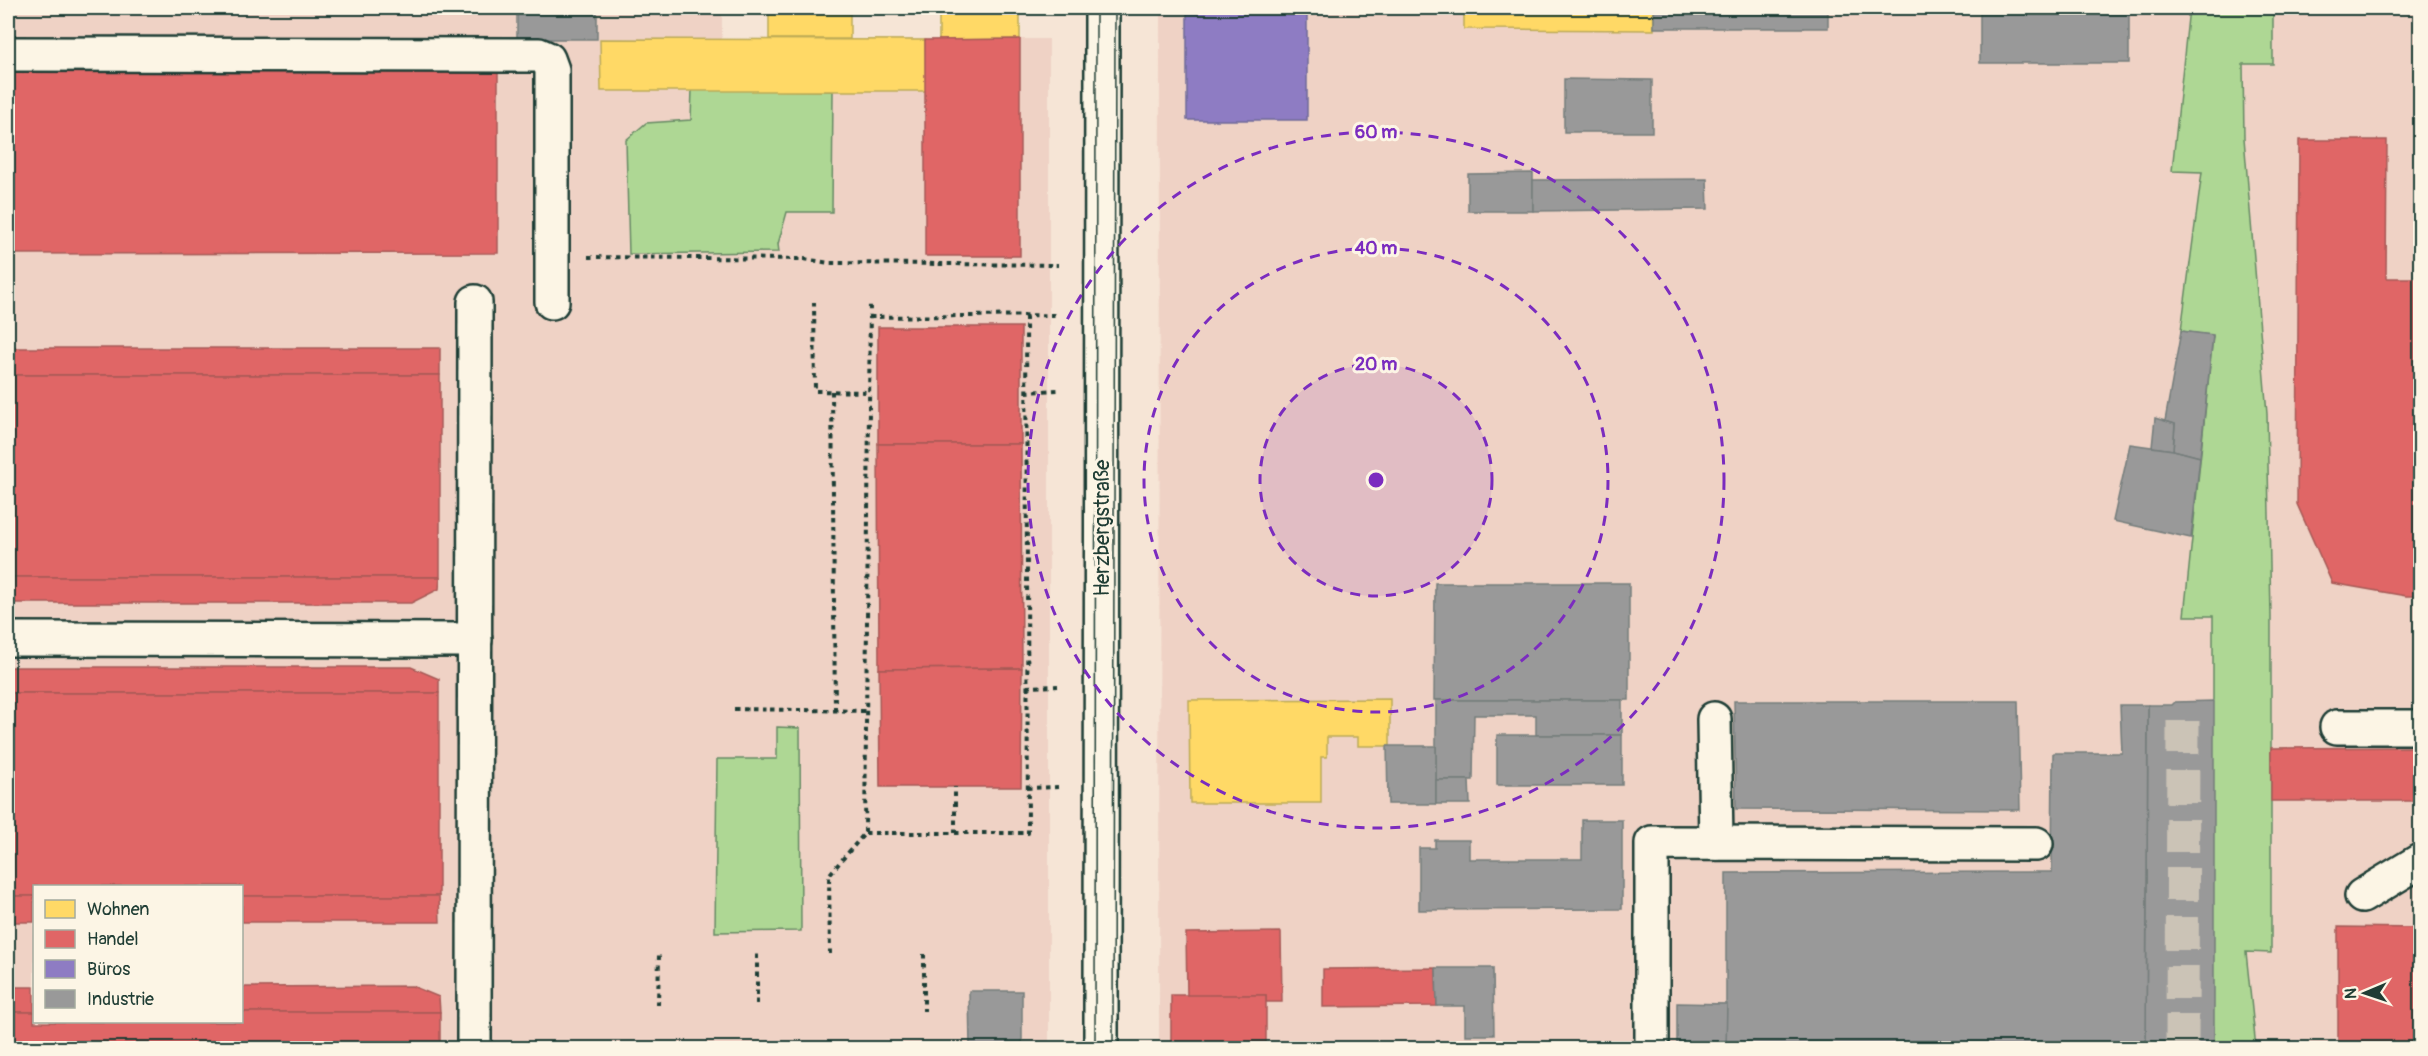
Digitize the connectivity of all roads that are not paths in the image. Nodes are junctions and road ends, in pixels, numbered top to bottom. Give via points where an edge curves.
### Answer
1 (1102, 8) edge
2 (8, 54) edge
3 (476, 302) dead end
4 (552, 302) dead end
5 (8, 639) edge
6 (475, 640) junction
7 (1714, 719) dead end
8 (2337, 727) dead end
9 (2421, 727) edge
10 (1716, 843) junction
11 (2036, 844) dead end
12 (2421, 861) edge
13 (2362, 896) dead end
14 (474, 1048) edge
15 (1101, 1048) edge
16 (1652, 1048) edge

1 - 15 street, Herzbergstraße
2 - 4 street via 539,55 548,59 552,70
3 - 6 street
5 - 6 street
6 - 14 street
7 - 10 street
8 - 9 street
10 - 11 street
10 - 16 street via 1652,843
12 - 13 street

